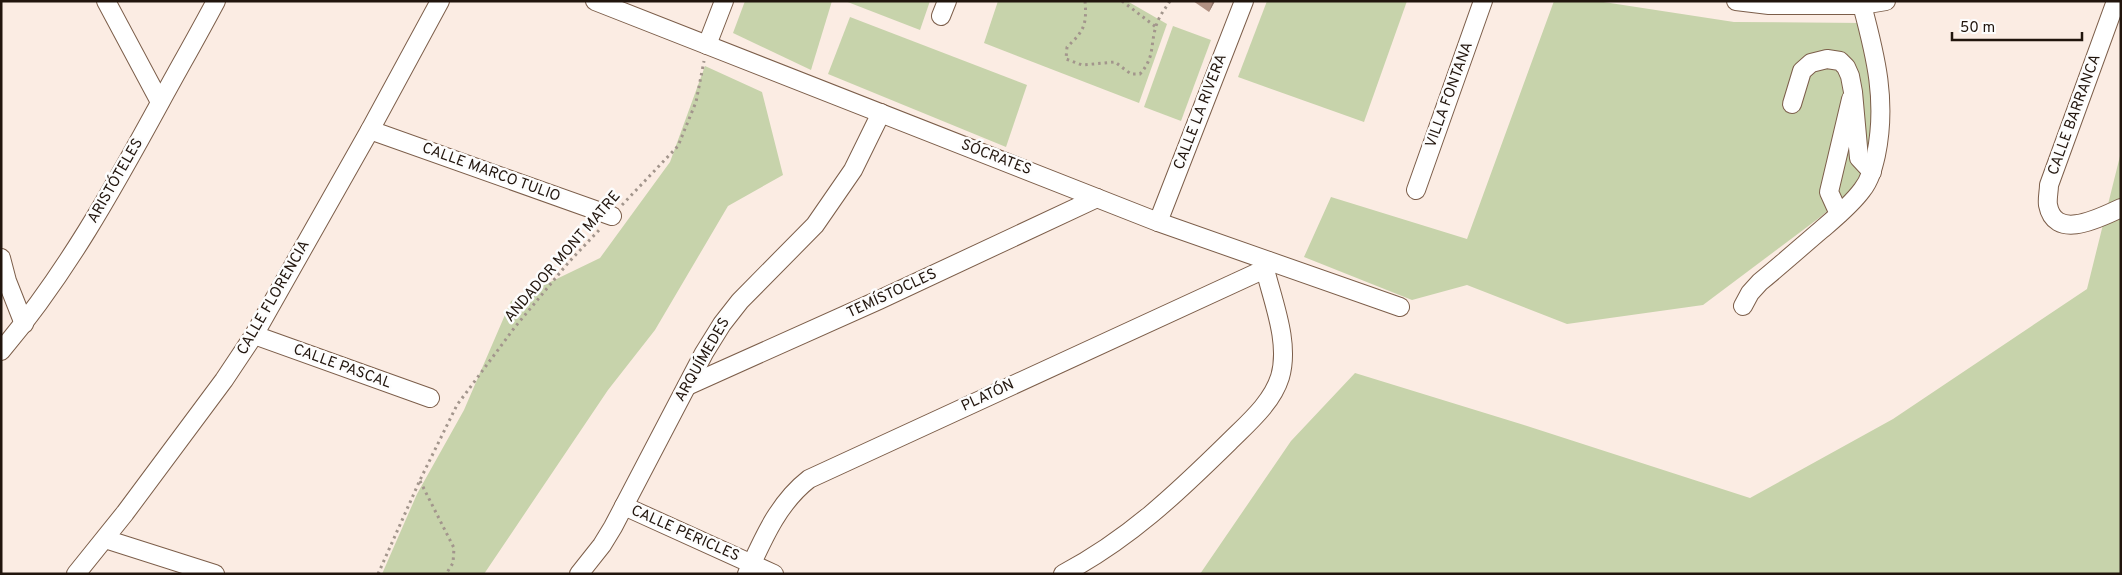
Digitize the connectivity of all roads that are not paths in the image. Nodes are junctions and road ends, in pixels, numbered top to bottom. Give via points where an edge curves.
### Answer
1 (106, 1) edge
2 (216, 1) edge
3 (440, 1) edge
4 (595, 1) edge
5 (724, 1) edge
6 (1244, 1) edge
7 (1483, 1) edge
8 (1886, 1) edge
9 (2116, 1) edge
10 (1741, 2) edge
11 (1862, 6) junction
12 (2121, 30) edge
13 (2104, 35) junction
14 (707, 45) junction
15 (1853, 92) junction
16 (160, 102) junction
17 (1792, 104) dead end
18 (881, 113) junction
19 (370, 130) junction
20 (1859, 158) junction
21 (1872, 172) junction
22 (1416, 190) dead end
23 (1829, 192) junction
24 (1097, 198) junction
25 (2121, 208) edge
26 (1840, 214) junction
27 (612, 216) road end
28 (1158, 222) junction
29 (1, 258) edge
30 (1267, 265) junction
31 (1743, 306) dead end
32 (1400, 307) dead end
33 (24, 324) junction
34 (254, 335) junction
35 (1, 351) edge
36 (687, 386) junction
37 (430, 398) dead end
38 (624, 506) junction
39 (105, 539) junction
40 (749, 569) edge
41 (76, 574) edge
42 (215, 574) edge
43 (579, 574) edge
44 (774, 574) edge
45 (1063, 574) edge

1 - 16 street
2 - 16 street, ARISTÓTELES
3 - 19 street, CALLE FLORENCIA
4 - 14 street, SÓCRATES
5 - 14 street
6 - 28 street, CALLE LA RIVERA
7 - 22 street, VILLA FONTANA
8 - 11 street
9 - 13 street, CALLE BARRANCA
10 - 11 street
11 - 21 street via 1880,82 1881,112
12 - 13 street
13 - 25 street, CALLE BARRANCA via 2049,185 2048,204 2052,216 2064,224 2081,225
14 - 18 street, SÓCRATES
15 - 17 street via 1846,67 1840,61 1827,59 1811,63 1802,70
15 - 20 street
15 - 23 street
16 - 33 street, ARISTÓTELES via 102,209
18 - 24 street, SÓCRATES
18 - 36 street, ARQUÍMEDES via 837,196 815,225 740,301 713,339
19 - 27 street, CALLE MARCO TULIO
19 - 34 street, CALLE FLORENCIA
20 - 21 street
20 - 23 street
21 - 26 street via 1863,190
23 - 26 street
24 - 28 street, SÓCRATES
24 - 36 street, TEMÍSTOCLES
26 - 31 street via 1760,282
28 - 30 street, SÓCRATES
29 - 33 street
30 - 32 street, SÓCRATES
30 - 40 street, PLATÓN via 809,479 783,503
30 - 45 street via 1283,350 1280,376 1274,392 1174,496 1131,531
33 - 35 street, ARISTÓTELES
34 - 37 street, CALLE PASCAL
34 - 39 street, CALLE FLORENCIA
36 - 38 street, ARQUÍMEDES
38 - 40 street, CALLE PERICLES
38 - 43 street, ARQUÍMEDES via 602,544
39 - 41 street, CALLE FLORENCIA
39 - 42 street
40 - 44 street, CALLE PERICLES

